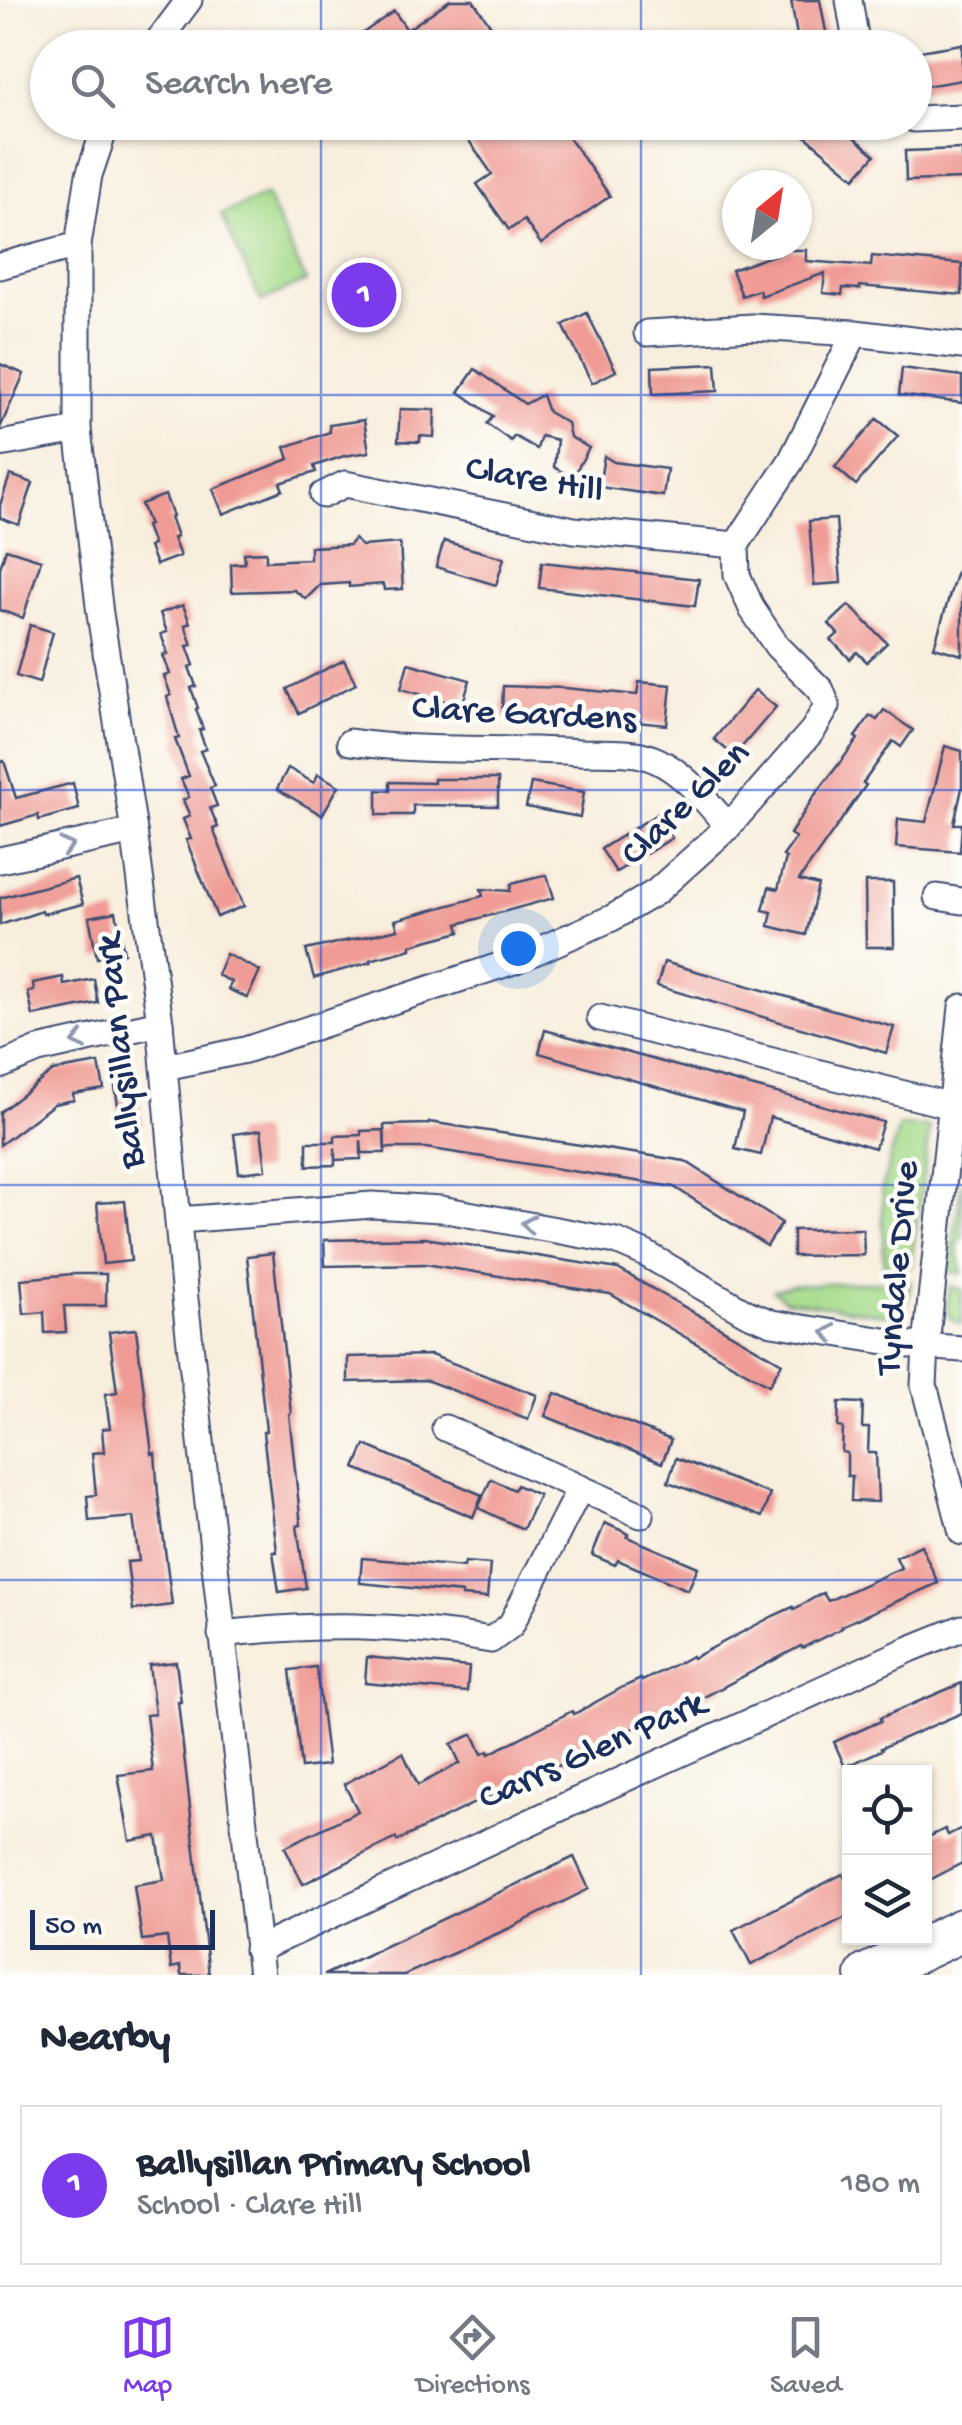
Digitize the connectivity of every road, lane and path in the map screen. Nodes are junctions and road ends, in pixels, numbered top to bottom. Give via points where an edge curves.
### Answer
1 (189, 0) edge
2 (848, 0) edge
3 (166, 30) edge
4 (854, 30) edge
5 (962, 117) edge
6 (932, 118) edge
7 (102, 140) edge
8 (78, 245) junction
9 (0, 266) edge
10 (646, 333) dead end
11 (855, 333) junction
12 (962, 346) edge
13 (78, 430) junction
14 (0, 444) edge
15 (323, 495) dead end
16 (736, 546) junction
17 (350, 742) dead end
18 (728, 827) junction
19 (134, 831) junction
20 (0, 860) edge
21 (962, 1006) edge
22 (600, 1018) dead end
23 (160, 1023) junction
24 (0, 1066) edge
25 (165, 1068) junction
26 (952, 1106) junction
27 (179, 1220) junction
28 (926, 1346) junction
29 (962, 1349) edge
30 (445, 1428) dead end
31 (580, 1488) junction
32 (642, 1515) dead end
33 (962, 1532) edge
34 (962, 1628) edge
35 (221, 1634) junction
36 (962, 1930) edge
37 (259, 1962) edge
38 (867, 1975) edge

1 - 3 street
2 - 4 street
5 - 6 street
7 - 8 street, Ballysillan Park
8 - 9 street
8 - 13 street, Ballysillan Park
10 - 11 street via 754,327
11 - 12 street
11 - 16 street via 790,462
13 - 14 street
13 - 19 street, Ballysillan Park
15 - 16 street, Clare Hill via 345,484 574,530
16 - 18 street, Clare Glen via 737,575 752,609 821,690 827,706
17 - 18 street, Clare Gardens via 642,755 669,768
18 - 25 street, Clare Glen via 656,892 530,954 245,1050
20 -> 19 street
19 - 23 street, Ballysillan Park
21 - 26 street, Tyndale Drive
22 - 26 street
23 -> 24 street via 38,1050
23 - 25 street, Ballysillan Park
25 - 27 street, Ballysillan Park
26 - 28 street, Tyndale Drive
28 -> 27 street via 772,1323 616,1240 550,1227 441,1209 372,1206
27 - 35 street, Ballysillan Park
28 - 29 street
28 - 33 street, Tyndale Drive via 924,1384
30 - 31 street
31 - 32 street
31 - 35 street via 511,1625 491,1640 365,1626
34 - 37 street, Carrs Glen Park via 556,1810
35 - 37 street, Ballysillan Park
36 - 38 highway

